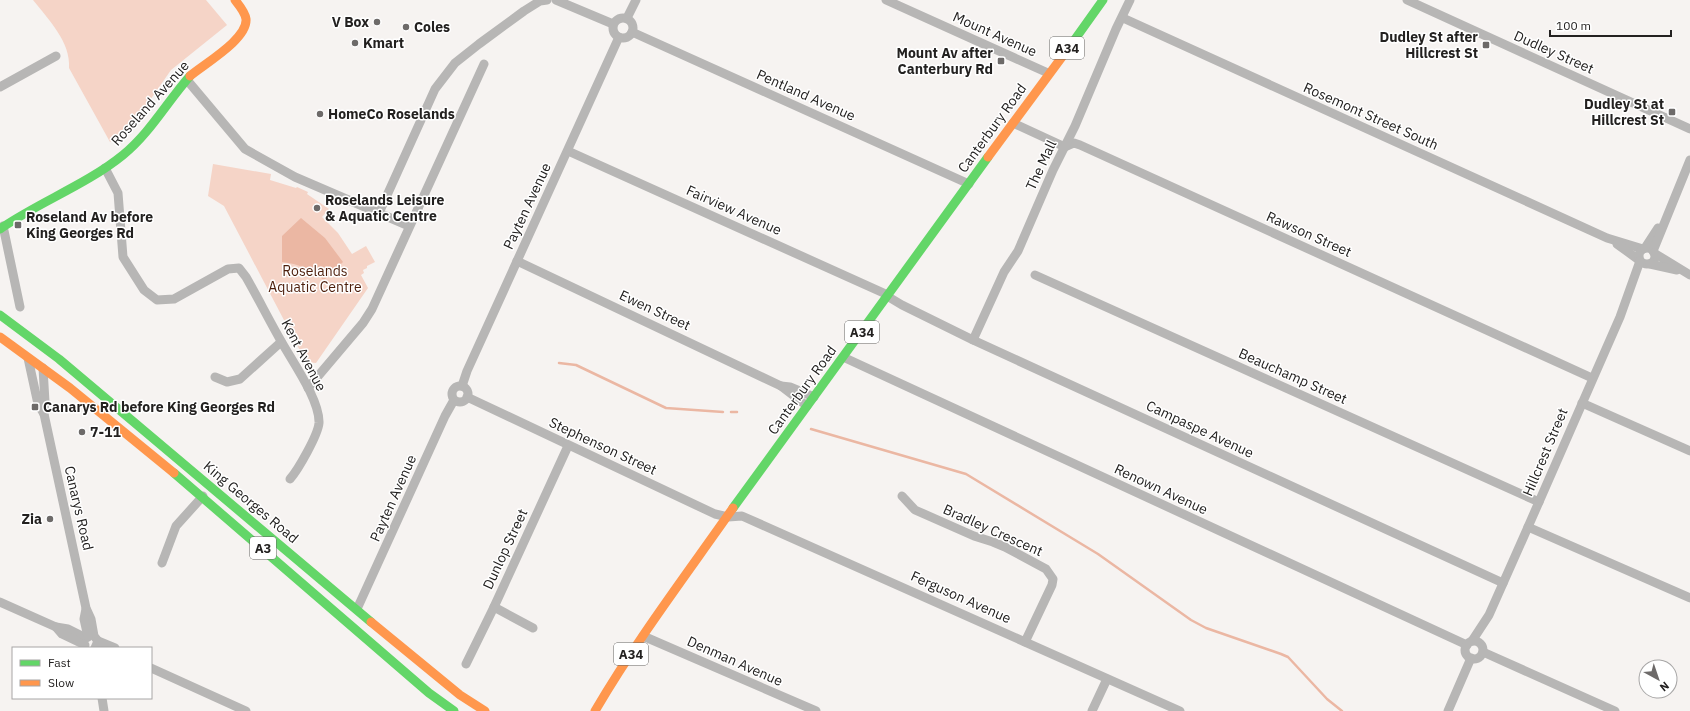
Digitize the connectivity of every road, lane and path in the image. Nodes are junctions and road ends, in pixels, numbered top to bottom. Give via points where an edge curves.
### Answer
1 (236, 0) edge
2 (547, 0) edge
3 (556, 0) edge
4 (636, 0) edge
5 (886, 0) edge
6 (1103, 0) edge
7 (1130, 0) edge
8 (1407, 0) edge
9 (627, 18) junction
10 (1123, 18) junction
11 (613, 24) junction
12 (632, 32) junction
13 (619, 37) junction
14 (56, 56) dead end
15 (484, 64) dead end
16 (1048, 73) junction
17 (187, 80) junction
18 (0, 86) edge
19 (1013, 123) junction
20 (1690, 129) edge
21 (1065, 147) junction
22 (568, 151) junction
23 (1690, 160) edge
24 (105, 168) junction
25 (969, 184) junction
26 (379, 213) junction
27 (410, 226) junction
28 (2, 227) edge
29 (1607, 238) junction
30 (1649, 251) junction
31 (517, 261) junction
32 (1644, 262) junction
33 (1688, 274) edge
34 (1035, 275) dead end
35 (888, 296) junction
36 (20, 307) dead end
37 (0, 315) edge
38 (9, 321) junction
39 (0, 337) edge
40 (974, 340) junction
41 (281, 342) junction
42 (28, 357) junction
43 (843, 357) junction
44 (44, 369) junction
45 (215, 377) dead end
46 (1592, 378) junction
47 (462, 386) junction
48 (781, 386) junction
49 (70, 388) junction
50 (308, 388) junction
51 (468, 397) junction
52 (814, 397) junction
53 (454, 400) junction
54 (46, 402) junction
55 (1582, 404) junction
56 (807, 406) junction
57 (44, 414) junction
58 (568, 446) junction
59 (1690, 451) edge
60 (290, 479) dead end
61 (203, 496) junction
62 (902, 496) dead end
63 (1539, 502) junction
64 (728, 516) junction
65 (1528, 527) junction
66 (162, 562) dead end
67 (1502, 583) junction
68 (1690, 598) edge
69 (0, 602) edge
70 (494, 607) junction
71 (86, 608) junction
72 (357, 609) junction
73 (1489, 614) junction
74 (85, 624) junction
75 (56, 627) junction
76 (533, 628) dead end
77 (68, 629) junction
78 (643, 636) junction
79 (1025, 642) junction
80 (92, 643) edge
81 (1470, 643) junction
82 (110, 647) edge
83 (1482, 649) junction
84 (1471, 658) junction
85 (466, 664) dead end
86 (152, 668) edge
87 (1108, 679) junction
88 (612, 682) junction
89 (594, 694) dead end
90 (102, 699) edge
91 (104, 711) edge
92 (246, 711) edge
93 (454, 711) edge
94 (485, 711) edge
95 (595, 711) edge
96 (602, 711) edge
97 (816, 711) edge
98 (1092, 711) edge
99 (1180, 711) edge
100 (1448, 711) edge
101 (1615, 711) edge

1 - 17 main road, Roseland Avenue via 246,17 244,31
2 - 26 street via 540,1 479,44 455,64 435,89
3 - 11 street
4 - 9 street
5 - 16 street, Mount Avenue
6 - 16 main road, Canterbury Road / A34
7 - 10 street, The Mall
8 - 20 street, Dudley Street
9 - 11 street via 620,18
9 - 12 street via 632,23
10 - 21 street, The Mall
10 - 29 street, Rosemont Street South
11 - 13 street via 614,34
12 - 13 street via 625,38
12 - 25 street, Pentland Avenue
13 - 22 street, Payten Avenue
14 - 18 street
15 - 27 street
16 - 19 main road, Canterbury Road / A34
17 - 24 main road, Roseland Avenue via 152,126 123,155
17 - 26 street via 246,149 295,177
19 - 21 street, Rawson Street
19 - 25 main road, Canterbury Road / A34
21 - 40 street, The Mall
21 - 46 street, Rawson Street via 1074,143 1080,145
22 - 31 street, Payten Avenue
22 - 35 street, Fairview Avenue
23 - 30 street
24 - 28 main road, Roseland Avenue via 34,206
24 - 41 street, Kent Avenue via 118,193 124,257 144,290 157,300 174,299 228,269 239,268
25 - 35 main road, Canterbury Road / A34
26 - 27 street
27 - 50 street via 372,309
28 - 36 street
29 - 30 street, Rosemont Street South
29 - 32 street, Rosemont Street South
30 - 32 street via 1654,259
30 - 32 street via 1639,254
30 - 33 street, Rosemont Street South
31 - 47 street, Payten Avenue via 466,371
31 - 48 street, Ewen Street
32 - 33 street, Rosemont Street South
32 - 46 street, Hillcrest Street
34 - 63 street, Beauchamp Street
35 - 40 street, Campaspe Avenue
35 - 43 main road, Canterbury Road / A34
37 - 38 main road, King Georges Road / A3
38 - 44 street, Canarys Road via 17,337 41,356
38 - 72 main road, King Georges Road / A3 via 59,359
39 - 42 main road, King Georges Road / A3
40 - 67 street, Campaspe Avenue
41 - 45 street via 240,379 227,382
41 - 50 street, Kent Avenue
42 - 44 main road, King Georges Road / A3
42 - 57 street, Canarys Road via 38,404
43 - 52 main road, Canterbury Road / A34
43 - 81 street, Renown Avenue
44 - 49 main road, King Georges Road / A3
44 - 54 street, Canarys Road
46 - 55 street, Hillcrest Street
47 - 51 street via 467,389
47 - 53 street via 453,392
48 - 52 street, Ewen Street
48 - 56 street, Ewen Street
49 - 54 street, Canarys Road via 54,388 48,394
49 - 61 main road, King Georges Road / A3
50 - 60 street, Kent Avenue via 318,412 319,423 316,434
51 - 53 street via 462,402
51 - 58 street, Stephenson Street
52 - 56 main road, Canterbury Road / A34
53 - 72 street, Payten Avenue
54 - 57 street, Canarys Road
55 - 59 street
55 - 63 street, Hillcrest Street
56 - 64 main road, Canterbury Road / A34
57 - 71 street, Canarys Road
58 - 64 street, Stephenson Street via 715,514
58 - 70 street, Dunlop Street
61 - 66 street via 176,526
61 - 93 main road, King Georges Road / A3 via 429,693
62 - 79 street, Bradley Crescent via 915,510 993,542 1046,569 1053,579 1052,585
63 - 65 street, Hillcrest Street
64 - 78 main road, Canterbury Road / A34
64 - 79 street, Ferguson Avenue via 742,516
65 - 67 street, Hillcrest Street
65 - 68 street
67 - 73 street, Hillcrest Street
69 - 75 street
70 - 76 street
70 - 85 street, Dunlop Street
71 - 74 street, Canarys Road
71 - 80 street, Canarys Road via 91,619
72 - 94 main road, King Georges Road / A3 via 460,695
73 - 81 street, Hillcrest Street
73 - 83 street, Hillcrest Street
74 - 77 street
74 - 80 street, Canarys Road
75 - 77 street
75 - 80 street via 62,634
77 - 80 street
78 - 88 main road, Canterbury Road / A34
78 - 97 street, Denman Avenue
79 - 87 street, Ferguson Avenue
80 - 82 street
81 - 83 street via 1478,642
81 - 84 street via 1467,654
83 - 84 street via 1477,658
83 - 101 street
84 - 100 street
86 - 92 street
87 - 98 street
87 - 99 street, Ferguson Avenue
88 - 89 main road, Canterbury Road / A34
88 - 95 main road, Canterbury Road / A34
88 - 96 main road
90 - 91 street

